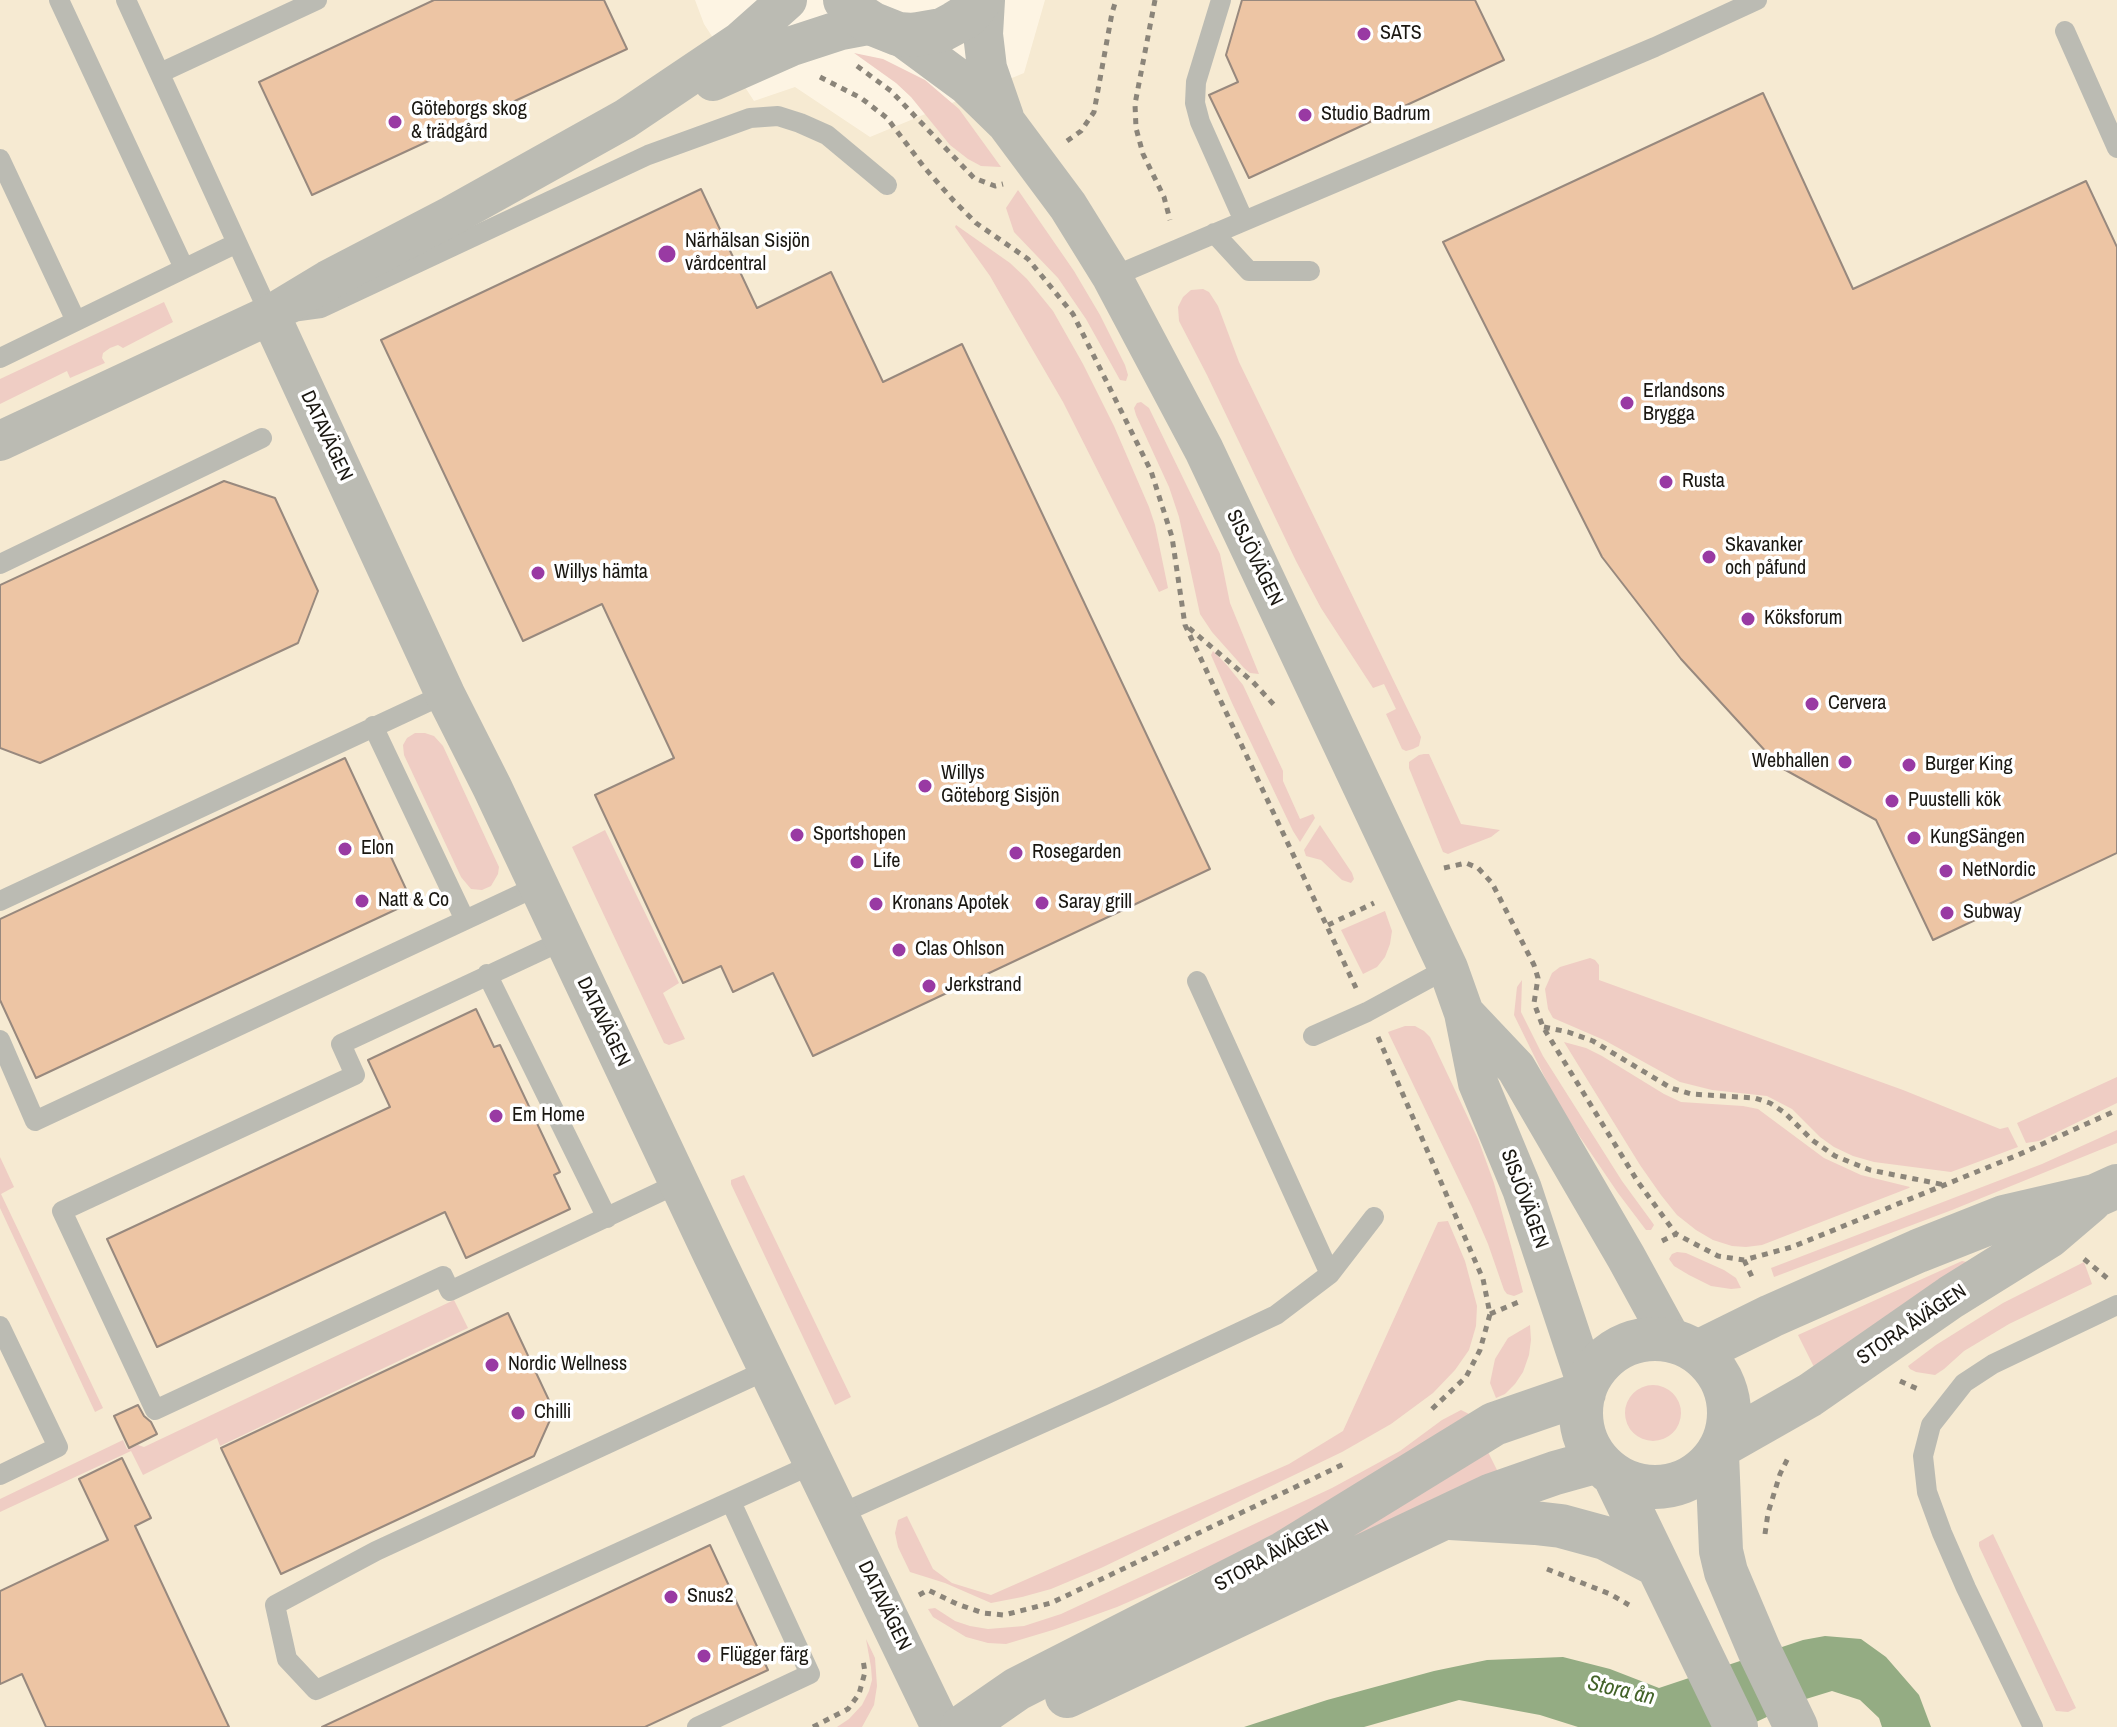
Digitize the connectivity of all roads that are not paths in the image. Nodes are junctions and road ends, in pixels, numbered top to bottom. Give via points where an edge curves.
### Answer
1 (59, 0) edge
2 (126, 0) edge
3 (317, 0) edge
4 (787, 0) edge
5 (983, 0) edge
6 (1221, 0) edge
7 (1757, 0) edge
8 (865, 29) edge
9 (2065, 31) dead end
10 (160, 73) junction
11 (625, 119) junction
12 (1007, 124) junction
13 (2117, 148) edge
14 (0, 159) edge
15 (887, 185) dead end
16 (1244, 221) junction
17 (1214, 233) junction
18 (237, 243) junction
19 (184, 268) junction
20 (1310, 271) dead end
21 (1112, 277) junction
22 (270, 315) junction
23 (76, 321) junction
24 (0, 358) edge
25 (262, 438) dead end
26 (0, 441) edge
27 (0, 564) edge
28 (445, 694) junction
29 (373, 726) junction
30 (538, 886) junction
31 (0, 901) edge
32 (465, 920) junction
33 (564, 940) junction
34 (1448, 968) junction
35 (487, 974) junction
36 (1197, 981) dead end
37 (1464, 1013) junction
38 (1313, 1036) dead end
39 (0, 1040) edge
40 (679, 1183) junction
41 (2106, 1191) edge
42 (1374, 1217) dead end
43 (607, 1218) junction
44 (1330, 1274) junction
45 (2117, 1305) edge
46 (0, 1326) edge
47 (1685, 1346) junction
48 (769, 1369) junction
49 (1585, 1389) junction
50 (1719, 1449) junction
51 (813, 1464) junction
52 (1606, 1468) junction
53 (0, 1475) edge
54 (731, 1502) junction
55 (840, 1514) junction
56 (1444, 1518) junction
57 (1657, 1565) junction
58 (697, 1727) edge
59 (941, 1727) edge
60 (962, 1727) edge
61 (987, 1727) edge
62 (1736, 1727) edge
63 (1796, 1727) edge
64 (2033, 1727) edge

1 - 19 lane
2 - 10 lane
3 - 10 lane
4 - 11 street via 741,41
5 - 8 street, SISJÖVÄGEN via 942,30 913,35
5 - 12 street, SISJÖVÄGEN via 987,68
6 - 16 lane via 1196,82 1195,103
7 - 16 lane
8 - 11 street via 841,30 792,46
8 - 12 street, SISJÖVÄGEN via 967,85
9 - 13 lane
10 - 18 lane
11 - 22 street
12 - 21 street, SISJÖVÄGEN
14 - 23 lane
15 - 22 lane via 827,135 778,116 750,118 648,155 321,308
16 - 17 lane
17 - 20 lane via 1249,271
17 - 21 lane
18 - 19 lane
18 - 22 lane
19 - 23 lane
21 - 34 street, SISJÖVÄGEN via 1204,450
22 - 26 street
22 - 28 street, DATAVÄGEN
23 - 24 lane
25 - 27 lane
28 - 29 lane
28 - 30 street, DATAVÄGEN
29 - 31 lane
29 - 32 lane
30 - 32 lane
30 - 33 street, DATAVÄGEN
32 - 39 lane via 35,1121
33 - 35 lane
33 - 40 street, DATAVÄGEN
34 - 37 street, SISJÖVÄGEN
34 - 38 lane
35 - 43 lane
35 - 43 lane via 341,1044 355,1075 62,1211 155,1410 443,1276 450,1291
36 - 44 lane
37 - 47 street, SISJÖVÄGEN via 1516,1068 1626,1257
37 - 49 street, SISJÖVÄGEN via 1478,1083 1522,1189
40 - 43 lane
40 - 48 street, DATAVÄGEN
41 - 47 street, STORA ÅVÄGEN via 2004,1217
41 - 50 street, STORA ÅVÄGEN via 2049,1236
42 - 44 lane
44 - 55 lane via 1276,1315
45 - 64 lane via 1964,1383 1931,1425 1923,1456 1927,1492 1942,1533
46 - 53 lane via 58,1447
47 - 49 street, STORA ÅVÄGEN via 1654,1339 1621,1347 1595,1369
47 - 50 street via 1711,1364 1727,1394 1728,1429
48 - 51 street, DATAVÄGEN
48 - 54 lane via 376,1551 275,1605 287,1659 316,1690
49 - 52 street via 1581,1422
49 - 60 street, STORA ÅVÄGEN via 1494,1424 1284,1553 1017,1689
50 - 52 street, STORA ÅVÄGEN via 1693,1477 1661,1487 1629,1483
50 - 63 street via 1721,1551 1734,1594
51 - 54 lane
51 - 55 street, DATAVÄGEN
52 - 56 street, STORA ÅVÄGEN via 1555,1473
52 - 57 street
54 - 58 lane via 810,1674
55 - 59 street, DATAVÄGEN
56 - 57 street, STORA ÅVÄGEN via 1561,1526 1605,1538
56 - 61 street, STORA ÅVÄGEN via 1023,1717
57 - 62 street

